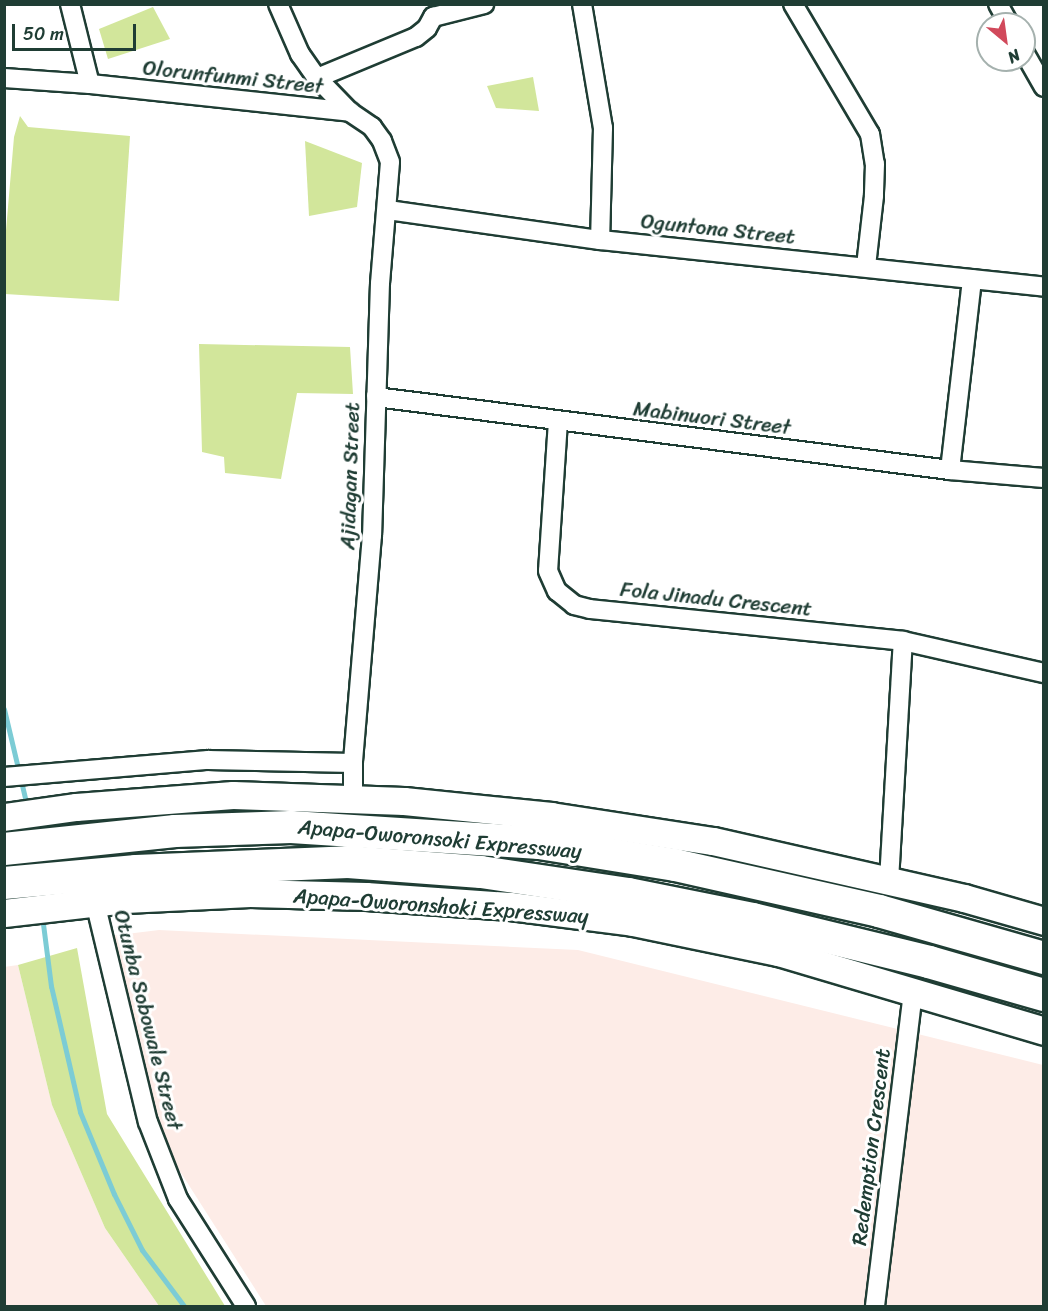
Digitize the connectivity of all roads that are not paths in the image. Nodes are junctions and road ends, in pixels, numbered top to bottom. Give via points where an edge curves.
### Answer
1 (70, 4) edge
2 (278, 4) edge
3 (484, 4) edge
4 (582, 4) edge
5 (793, 4) edge
6 (431, 11) edge
7 (1035, 72) edge
8 (4, 78) edge
9 (317, 78) junction
10 (90, 84) junction
11 (1044, 87) edge
12 (350, 112) junction
13 (388, 210) junction
14 (600, 240) junction
15 (866, 266) junction
16 (972, 279) junction
17 (1044, 287) edge
18 (375, 397) junction
19 (558, 421) junction
20 (950, 470) junction
21 (1044, 478) edge
22 (903, 641) junction
23 (1044, 672) edge
24 (353, 763) junction
25 (4, 777) edge
26 (353, 799) junction
27 (4, 817) edge
28 (4, 849) edge
29 (889, 881) junction
30 (4, 883) edge
31 (65, 891) junction
32 (95, 902) junction
33 (4, 913) edge
34 (1044, 921) edge
35 (1044, 958) edge
36 (913, 992) junction
37 (1044, 995) edge
38 (1044, 1031) edge
39 (246, 1306) edge
40 (874, 1306) edge

1 - 10 street
2 - 9 street, Ajidagan Street via 300,54
3 - 6 street
4 - 14 street via 603,128
5 - 15 street via 870,134 875,186
6 - 9 street via 427,28 416,37
7 - 11 street
8 - 10 street, Olorunfunmi Street
9 - 12 street, Ajidagan Street
10 - 12 street, Olorunfunmi Street
12 - 13 street, Ajidagan Street via 372,127 382,141 390,162
13 - 14 street, Oguntona Street
13 - 18 street, Ajidagan Street
14 - 15 street, Oguntona Street
15 - 16 street, Oguntona Street
16 - 17 street, Oguntona Street
16 - 20 street
18 - 19 street, Mabinuori Street
18 - 24 street, Ajidagan Street via 372,535
19 - 20 street, Mabinuori Street
19 - 22 street, Fola Jinadu Crescent via 548,571 550,581 564,599 590,609
20 - 21 street, Mabinuori Street
22 - 23 street, Fola Jinadu Crescent
22 - 29 street
24 - 25 street via 208,760
24 - 26 street, Ajidagan Street
26 - 27 main road, Apapa-Oworonsoki Expressway via 233,795
26 - 29 main road, Apapa-Oworonsoki Expressway via 551,816 701,839
28 - 35 highway, Apapa-Oworonsoki Expressway via 175,831 291,827 539,843 675,865 856,906
29 - 34 main road, Apapa-Oworonsoki Expressway
30 - 31 highway, Apapa-Oworonsoki Expressway
31 - 32 main road, Apapa-Oworonshoki Expressway
31 - 33 main road, Apapa-Oworonshoki Expressway
31 - 37 highway, Apapa-Oworonsoki Expressway via 217,866 348,862 481,872 628,894 753,919
32 - 36 main road, Apapa-Oworonshoki Expressway via 250,893 510,906 633,922 778,952
32 - 39 street, Otunba Sobowale Street via 148,1122 178,1198
36 - 38 main road, Apapa-Oworonshoki Expressway
36 - 40 street, Redemption Crescent

